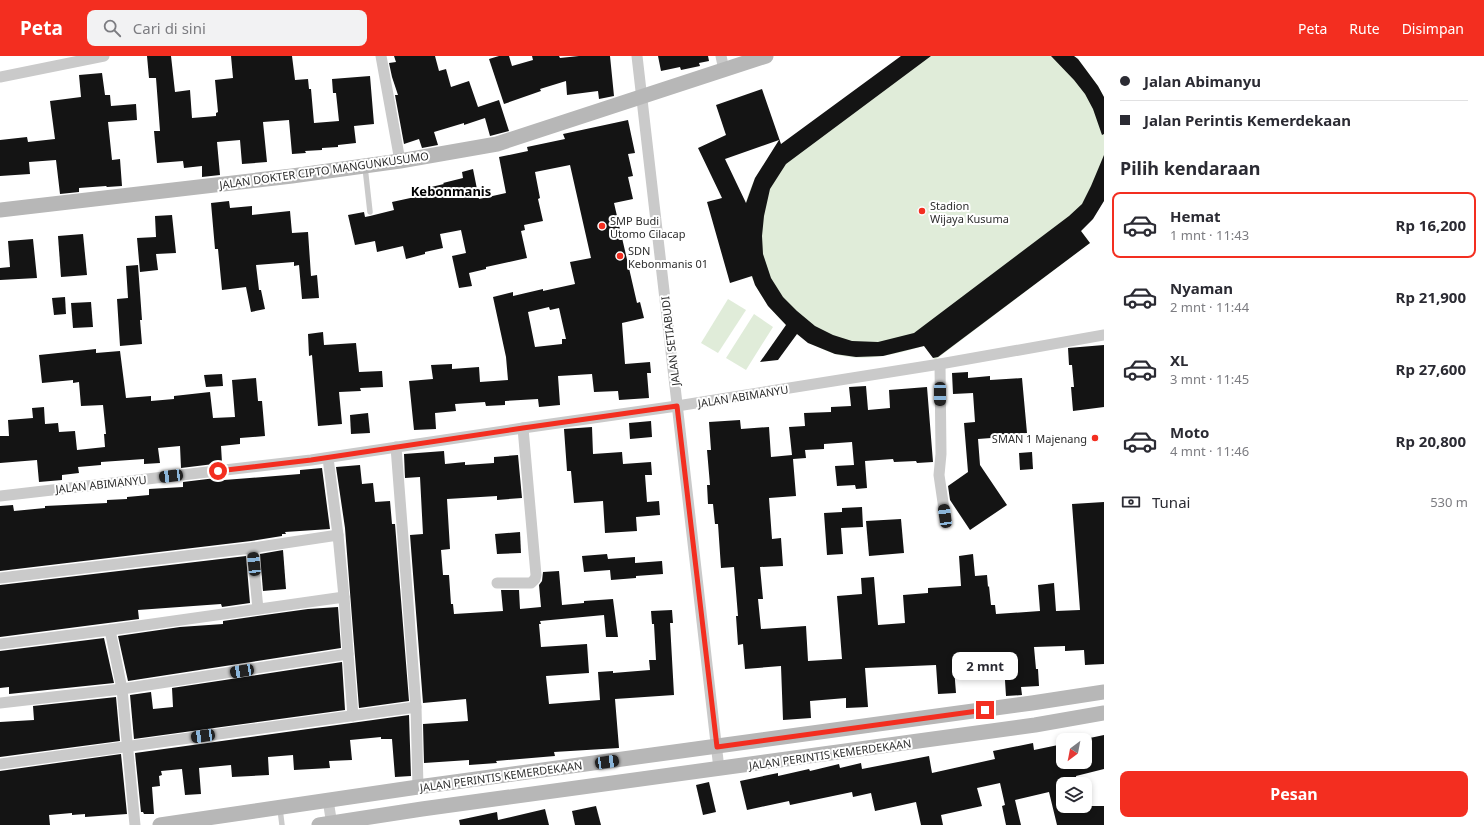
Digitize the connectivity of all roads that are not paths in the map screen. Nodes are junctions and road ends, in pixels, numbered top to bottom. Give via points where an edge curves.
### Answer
1 (104, 56) edge
2 (381, 56) edge
3 (637, 56) edge
4 (766, 56) edge
5 (723, 63) edge
6 (0, 77) edge
7 (642, 97) junction
8 (400, 161) junction
9 (365, 166) junction
10 (0, 210) edge
11 (370, 212) dead end
12 (1104, 335) edge
13 (940, 364) junction
14 (677, 406) junction
15 (523, 428) junction
16 (396, 447) junction
17 (328, 458) junction
18 (0, 496) edge
19 (945, 516) dead end
20 (338, 535) junction
21 (252, 548) junction
22 (0, 578) edge
23 (496, 583) dead end
24 (344, 597) junction
25 (258, 609) junction
26 (110, 630) junction
27 (0, 644) edge
28 (348, 654) junction
29 (122, 689) junction
30 (1104, 692) edge
31 (0, 703) edge
32 (416, 706) junction
33 (1104, 713) edge
34 (353, 716) junction
35 (128, 746) junction
36 (717, 747) junction
37 (0, 764) edge
38 (719, 769) junction
39 (418, 787) junction
40 (328, 800) junction
41 (280, 807) junction
42 (218, 821) edge
43 (328, 824) edge
44 (135, 825) edge
45 (160, 825) edge
46 (282, 825) edge

1 - 6 street
2 - 8 street
3 - 7 street, JALAN SETIABUDI
4 - 5 main road, JALAN DOKTER CIPTO MANGUNKUSUMO
5 - 7 main road, JALAN DOKTER CIPTO MANGUNKUSUMO
7 - 8 main road, JALAN DOKTER CIPTO MANGUNKUSUMO via 497,144
7 - 14 street, JALAN SETIABUDI
8 - 9 main road, JALAN DOKTER CIPTO MANGUNKUSUMO
9 - 10 main road, JALAN DOKTER CIPTO MANGUNKUSUMO
9 - 11 lane
12 - 13 street, JALAN ABIMANYU
13 - 14 street, JALAN ABIMANYU
13 - 19 street via 940,475
14 - 15 street, JALAN ABIMANYU
14 - 36 street, JALAN SETIABUDI
15 - 16 street, JALAN ABIMANYU
15 - 23 street via 536,575 531,583
16 - 17 street, JALAN ABIMANYU
16 - 32 street
17 - 18 street, JALAN ABIMANYU
17 - 20 street
20 - 21 street
20 - 24 street
21 - 22 street
21 - 25 street
24 - 25 street
24 - 28 street
25 - 26 street
26 - 27 street
26 - 29 street
28 - 29 street
28 - 34 street
29 - 31 street
29 - 35 street
30 - 36 main road, JALAN PERINTIS KEMERDEKAAN
32 - 34 street
32 - 39 street
33 - 38 main road, JALAN PERINTIS KEMERDEKAAN
34 - 35 street
35 - 37 street
35 - 44 street
36 - 38 street, JALAN SETIABUDI
36 - 39 main road, JALAN PERINTIS KEMERDEKAAN
38 - 43 main road, JALAN PERINTIS KEMERDEKAAN
39 - 40 main road, JALAN PERINTIS KEMERDEKAAN
40 - 41 main road, JALAN PERINTIS KEMERDEKAAN
40 - 43 street
41 - 42 main road, JALAN PERINTIS KEMERDEKAAN
41 - 46 lane
42 - 45 main road, JALAN PERINTIS KEMERDEKAAN

